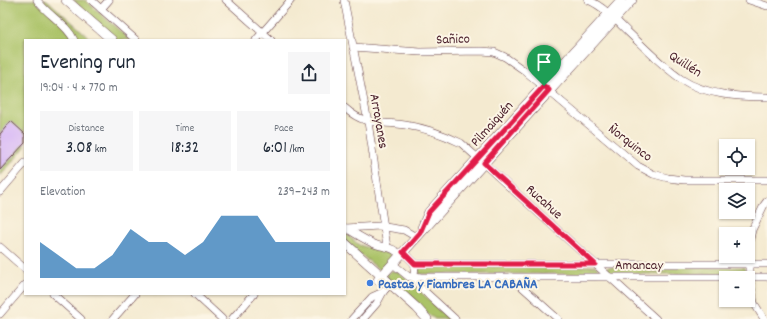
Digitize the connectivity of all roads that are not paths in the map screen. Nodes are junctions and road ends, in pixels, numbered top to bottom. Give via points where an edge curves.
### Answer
1 (37, 0) edge
2 (66, 0) edge
3 (91, 0) edge
4 (109, 0) edge
5 (226, 0) edge
6 (291, 0) edge
7 (344, 0) edge
8 (588, 0) edge
9 (621, 0) edge
10 (632, 0) edge
11 (749, 0) edge
12 (767, 6) edge
13 (101, 9) junction
14 (611, 16) junction
15 (262, 33) junction
16 (74, 39) edge
17 (111, 39) edge
18 (135, 39) edge
19 (257, 39) edge
20 (269, 39) edge
21 (353, 47) junction
22 (546, 88) junction
23 (767, 97) edge
24 (346, 109) edge
25 (368, 122) junction
26 (481, 160) junction
27 (24, 164) edge
28 (767, 180) edge
29 (0, 192) edge
30 (767, 201) edge
31 (384, 227) junction
32 (346, 228) edge
33 (418, 235) junction
34 (346, 245) edge
35 (0, 247) edge
36 (387, 247) junction
37 (346, 252) edge
38 (402, 253) junction
39 (393, 264) junction
40 (415, 264) junction
41 (595, 264) junction
42 (748, 264) junction
43 (767, 264) edge
44 (24, 268) edge
45 (749, 271) edge
46 (414, 276) junction
47 (511, 277) junction
48 (719, 277) edge
49 (755, 277) edge
50 (767, 277) edge
51 (380, 278) junction
52 (611, 278) junction
53 (24, 286) edge
54 (386, 288) junction
55 (54, 295) edge
56 (134, 295) edge
57 (196, 295) edge
58 (253, 295) edge
59 (755, 305) edge
60 (0, 314) edge
61 (81, 319) edge
62 (113, 319) edge
63 (222, 319) edge
64 (232, 319) edge
65 (352, 319) edge
66 (363, 319) edge
67 (422, 319) edge
68 (427, 319) edge
69 (455, 319) edge
70 (558, 319) edge
71 (656, 319) edge
72 (764, 319) edge

1 - 16 street via 71,33
2 - 17 main road
3 - 13 street
4 - 13 street
5 - 15 street
6 - 15 street
7 - 21 street, Arrayanes
8 - 14 street, Quillén
9 - 14 main road, Pilmaiquén
10 - 14 main road, Pilmaiquén
11 - 12 street
13 - 18 street
14 - 22 main road, Pilmaiquén
14 - 23 street, Quillén via 682,79 701,88 727,95
15 - 19 street
15 - 20 street
21 - 22 street, Sañico via 420,52 494,52 505,57
21 - 25 street, Arrayanes
22 - 26 main road, Pilmaiquén
22 - 28 street, Ñorquinco via 638,166 653,174 684,180
24 - 25 street
25 - 26 street, Rucahue via 404,125 445,135 461,143
25 - 31 street, Arrayanes
26 - 33 main road, Pilmaiquén via 429,212
26 - 41 street, Rucahue
27 - 29 street
30 - 42 street via 752,230
31 - 32 street
31 - 33 street
31 - 36 street, Arrayanes
32 - 36 street
33 - 38 main road, Pilmaiquén
34 - 51 main road
35 - 44 street
36 - 38 street
37 - 51 main road
38 - 39 main road, Pilmaiquén
38 - 40 street
39 - 46 street via 406,275
39 - 51 main road, Pilmaiquén
40 - 41 street, Amancay
40 - 46 street
41 - 42 street, Amancay
41 - 52 street, Rucahue
42 - 43 street, Amancay
42 - 45 street
46 - 47 street, Amancay
46 - 69 street via 420,287
47 - 52 street, Amancay
47 - 70 street
48 - 52 street, Amancay
49 - 50 street, Amancay
51 - 54 main road
52 - 71 street, Rucahue
53 - 60 street
54 - 65 street via 372,297
54 - 66 street
54 - 67 main road
54 - 68 main road via 417,308
55 - 61 street
56 - 62 street
57 - 63 street
58 - 64 street
59 - 72 street

